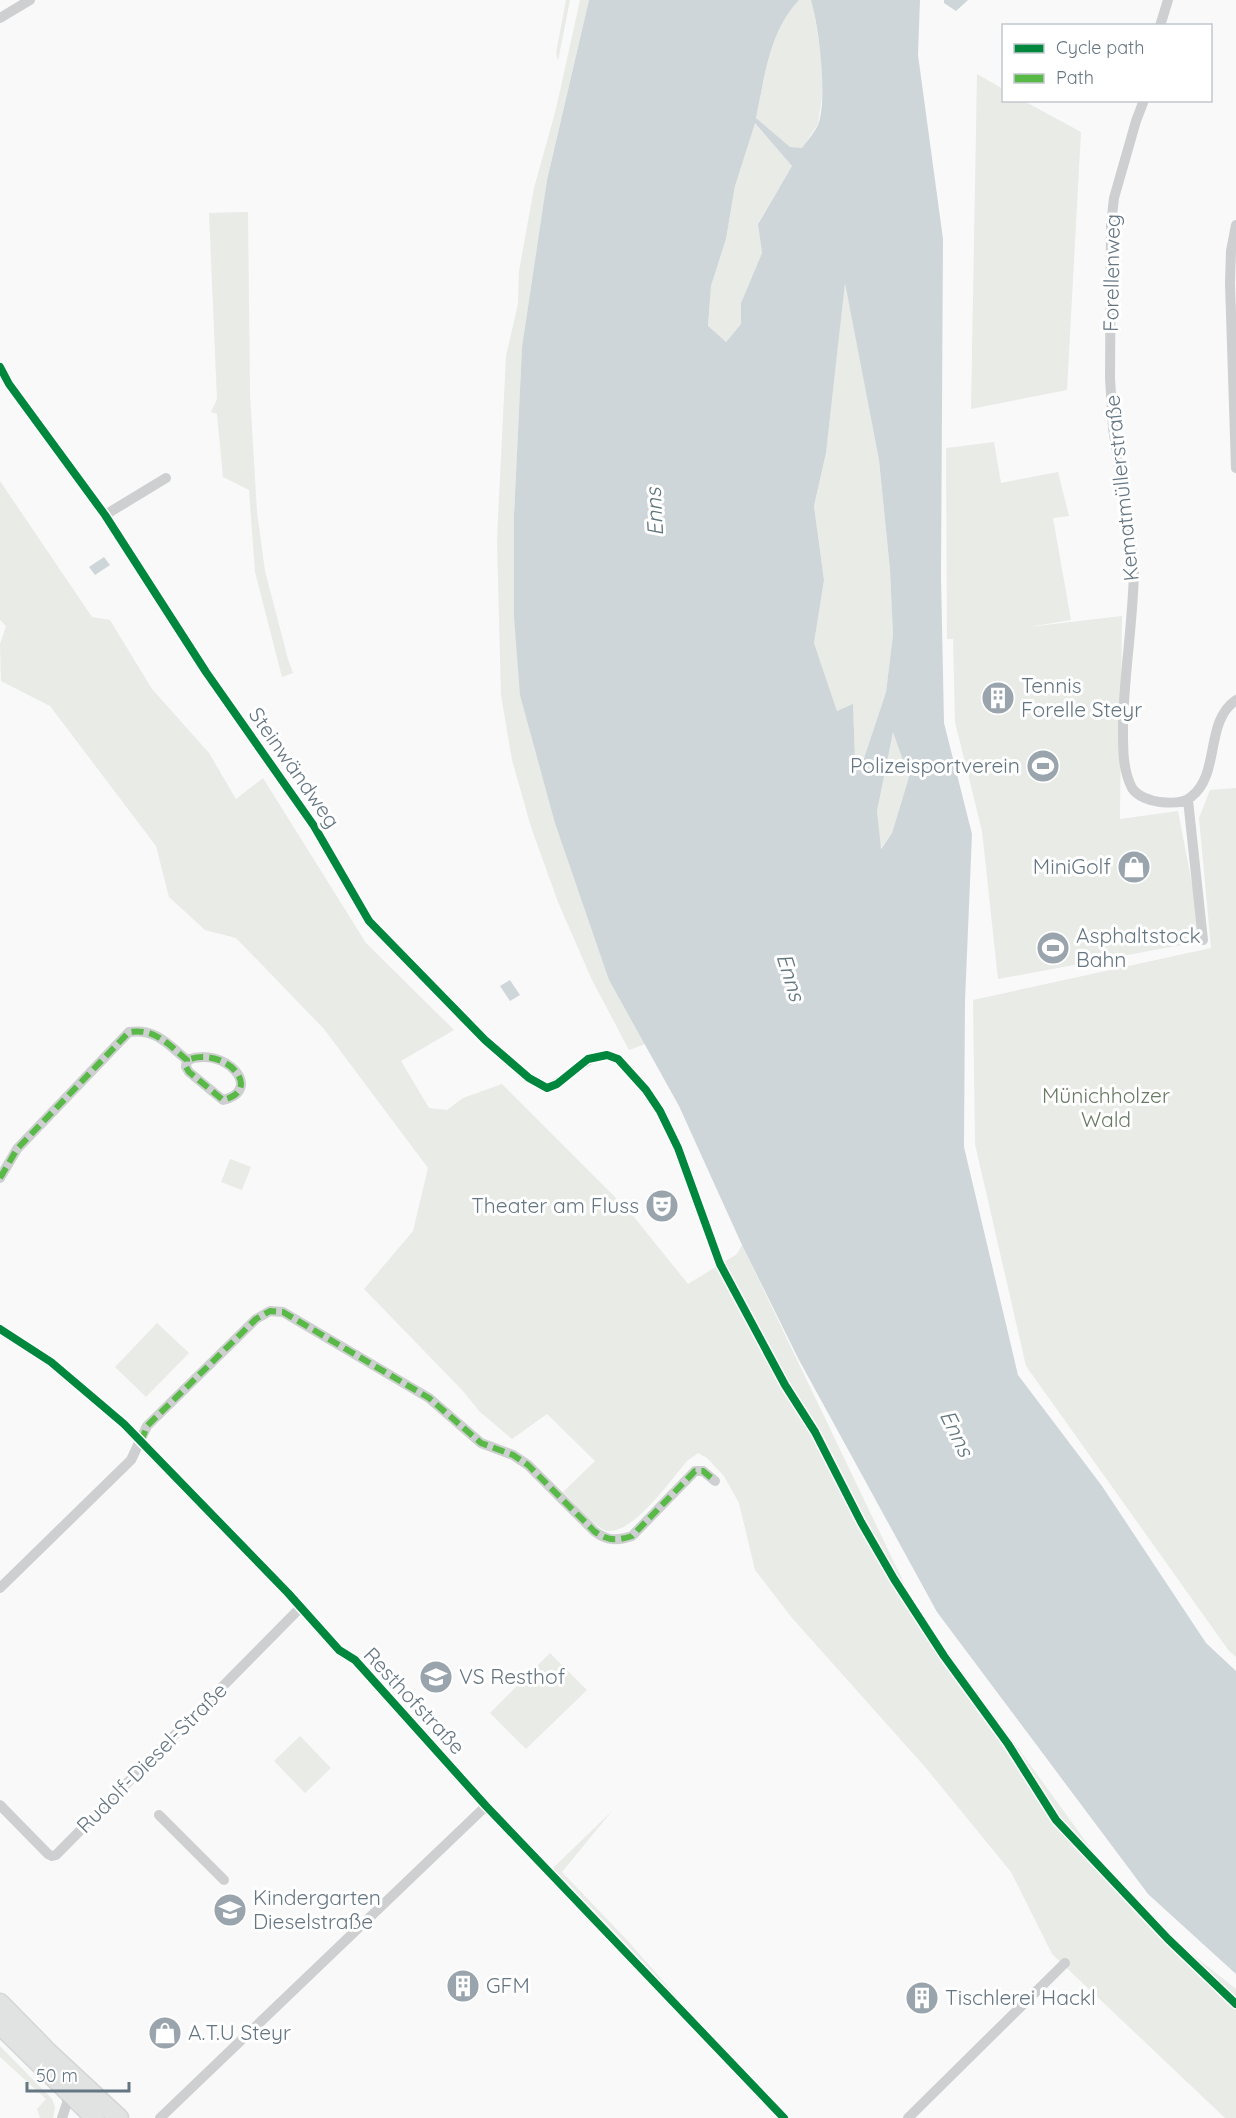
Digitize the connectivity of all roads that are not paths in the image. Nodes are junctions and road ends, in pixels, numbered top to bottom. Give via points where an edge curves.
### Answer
1 (30, 0) edge
2 (1168, 0) edge
3 (0, 18) edge
4 (1161, 24) edge
5 (1143, 102) edge
6 (1236, 225) edge
7 (0, 368) edge
8 (1110, 378) joint
9 (1236, 468) edge
10 (166, 477) dead end
11 (105, 516) junction
12 (1236, 700) edge
13 (1188, 800) junction
14 (1203, 940) dead end
15 (618, 1059) dead end
16 (187, 1060) junction
17 (0, 1178) edge
18 (0, 1329) edge
19 (141, 1442) junction
20 (715, 1481) dead end
21 (0, 1588) edge
22 (301, 1607) junction
23 (0, 1805) edge
24 (486, 1806) junction
25 (159, 1815) dead end
26 (224, 1880) dead end
27 (1065, 1963) dead end
28 (0, 2003) edge
29 (0, 2025) edge
30 (67, 2091) junction
31 (62, 2118) edge
32 (94, 2118) edge
33 (119, 2118) edge
34 (160, 2118) edge
35 (784, 2118) edge
36 (908, 2118) edge

1 - 3 street
2 - 4 street
5 - 8 street, Forellenweg via 1114,198
6 - 9 street via 1230,283
7 - 11 street, Steinwändweg
8 - 13 street, Kematmüllerstraße via 1113,428 1134,564 1124,706 1126,771 1135,792 1153,801
10 - 11 street
11 - 15 street, Steinwändweg via 206,672 315,826 369,921 486,1040 544,1087 555,1085 594,1057 607,1055
12 - 13 street via 1220,719 1202,783
13 - 14 street
16 - 16 street via 189,1072 223,1100 240,1088 239,1075 221,1059 208,1056
16 - 17 street via 149,1032 129,1032 17,1149
18 - 19 street, Resthofstraße via 51,1362
19 - 20 street via 147,1426 256,1319 270,1311 283,1312 429,1398 481,1443 528,1465 594,1531 607,1539 632,1536 695,1471 703,1471
19 - 21 street via 131,1460
19 - 22 street, Resthofstraße
22 - 23 street, Rudolf-Diesel-Straße via 56,1855 48,1854
22 - 24 street, Resthofstraße via 339,1650 355,1660
24 - 34 street
24 - 35 street, Resthofstraße
25 - 26 street
27 - 36 street
28 - 33 main road
29 - 30 main road
30 - 31 street
30 - 32 main road

